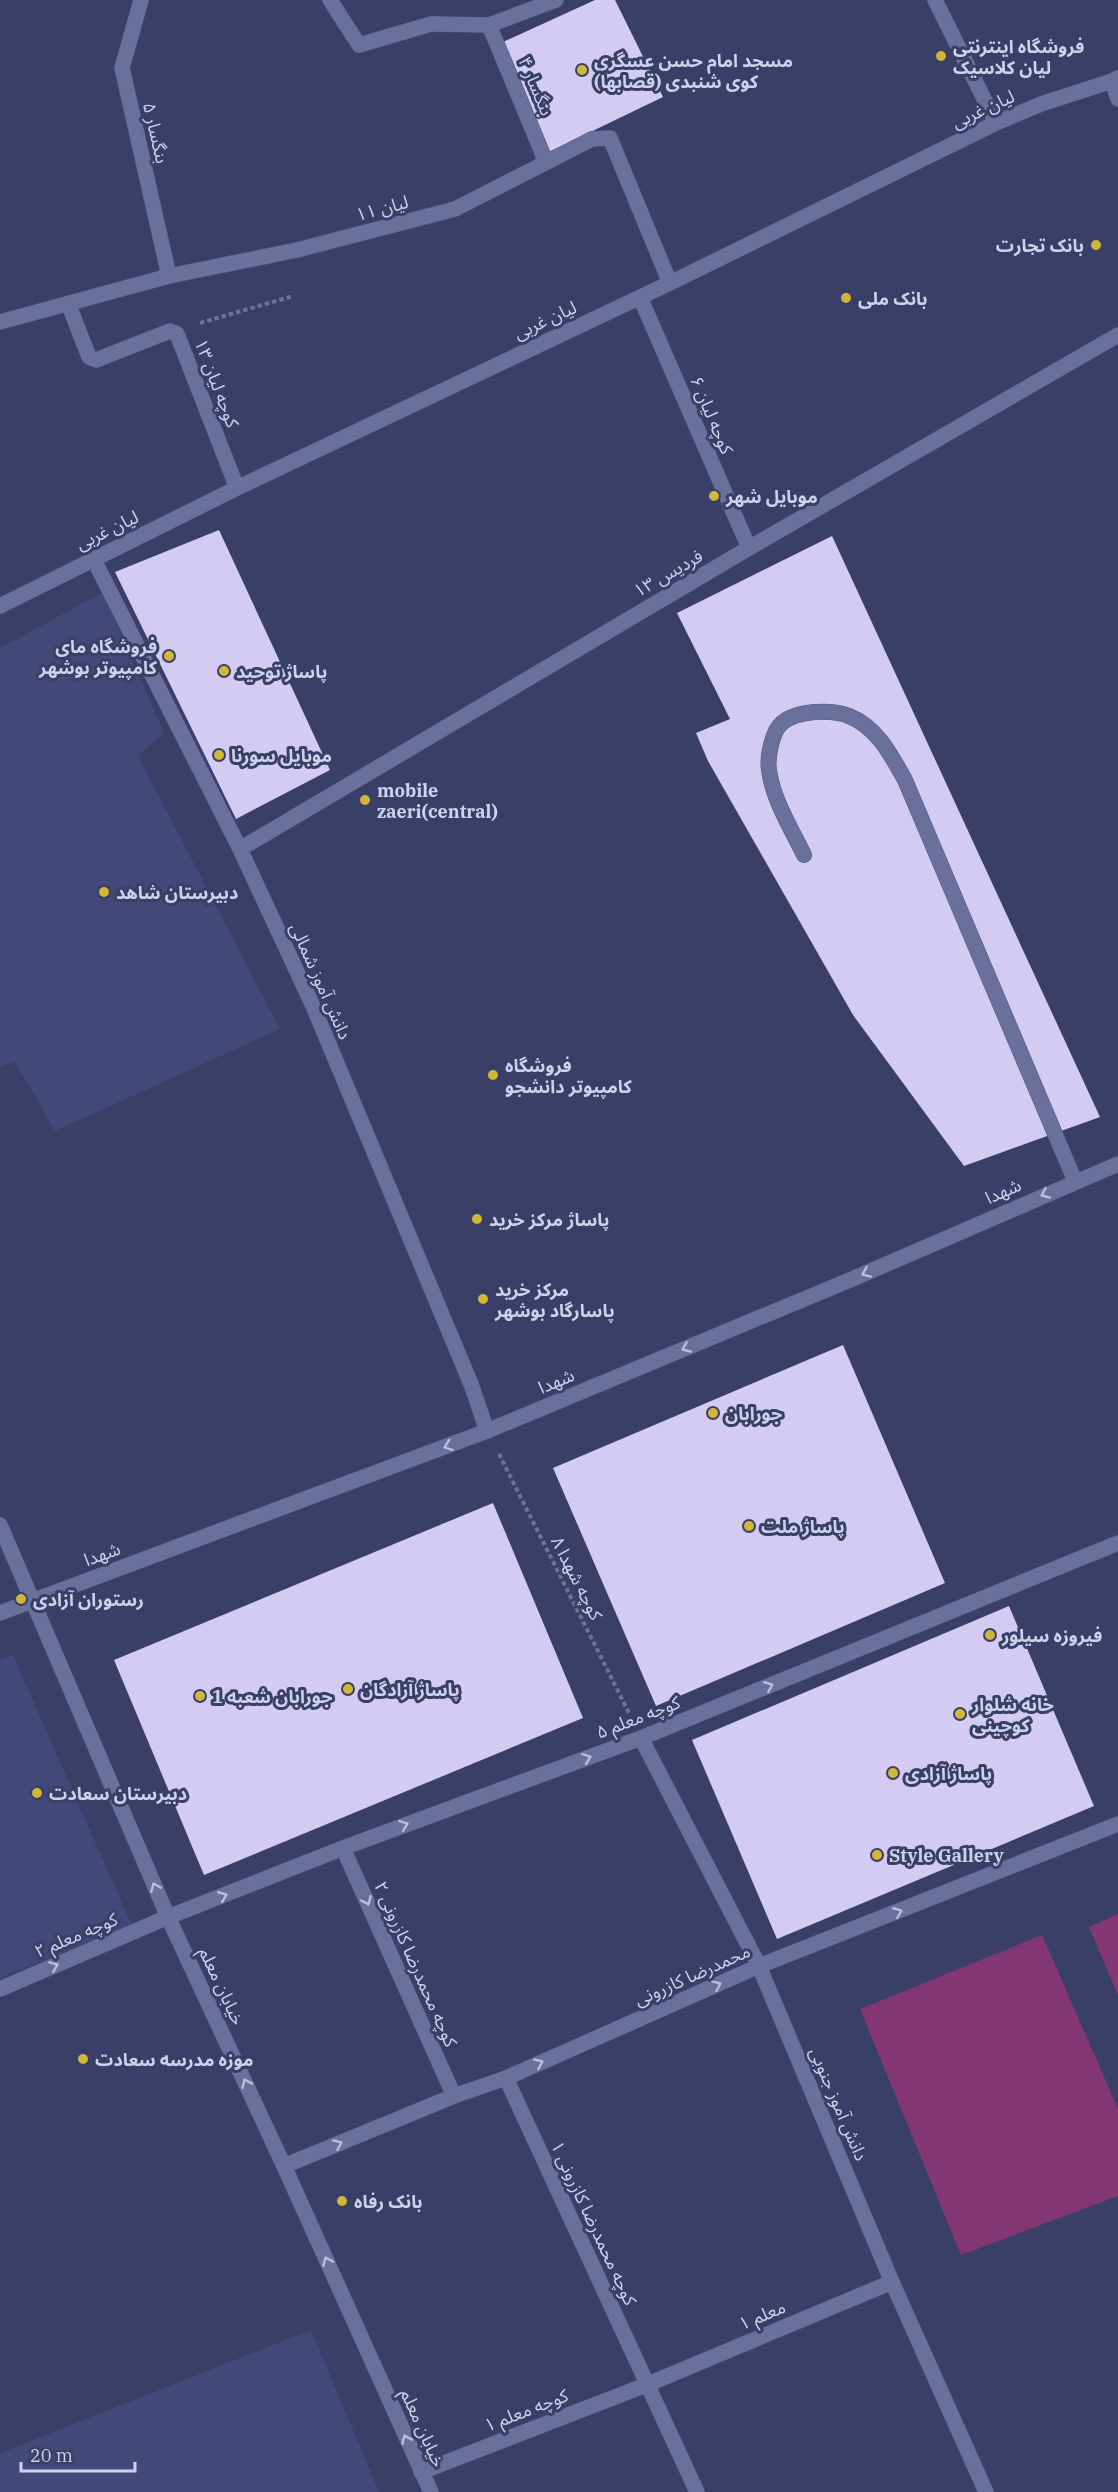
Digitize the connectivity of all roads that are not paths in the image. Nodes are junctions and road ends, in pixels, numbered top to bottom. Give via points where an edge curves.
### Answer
1 (141, 0) edge
2 (330, 0) edge
3 (556, 0) edge
4 (935, 0) edge
5 (489, 25) junction
6 (1115, 79) edge
7 (1118, 99) edge
8 (996, 123) junction
9 (546, 162) junction
10 (169, 276) junction
11 (670, 283) junction
12 (640, 297) junction
13 (68, 303) junction
14 (0, 322) edge
15 (1118, 335) edge
16 (237, 488) junction
17 (749, 548) junction
18 (93, 558) junction
19 (0, 606) edge
20 (240, 849) junction
21 (804, 855) dead end
22 (1118, 1164) edge
23 (1075, 1181) junction
24 (487, 1431) junction
25 (0, 1525) edge
26 (1118, 1543) edge
27 (33, 1600) junction
28 (0, 1613) edge
29 (641, 1738) junction
30 (1118, 1824) edge
31 (343, 1848) junction
32 (168, 1917) junction
33 (759, 1966) junction
34 (0, 1989) edge
35 (506, 2078) junction
36 (454, 2096) junction
37 (284, 2166) junction
38 (892, 2282) junction
39 (646, 2385) junction
40 (421, 2472) junction
41 (431, 2492) edge
42 (697, 2492) edge
43 (986, 2492) edge

1 - 10 street, بنگسار ۵ via 122,68
2 - 5 street via 359,45 432,24
3 - 5 street
4 - 8 street
5 - 9 street, بنگسار ۴
6 - 7 street
6 - 8 street, لیان غربی
8 - 11 street, لیان غربی
9 - 10 street, لیان ۱۱ via 455,209 297,250
9 - 11 street, لیان ۱۱ via 592,139 610,138
10 - 13 street, لیان ۱۱
11 - 12 street, لیان غربی
12 - 16 street, لیان غربی
12 - 17 street, کوچه لیان ۶
13 - 14 street, لیان ۱۱
13 - 16 street, کوچه لیان ۱۳ via 89,357 96,360 170,331 177,334
15 - 17 street, فردیس ۱۳
16 - 18 street, لیان غربی
17 - 20 street, فردیس ۱۳
18 - 19 street, لیان غربی
18 - 20 street, دانش آموز شمالی
20 - 24 street, دانش آموز شمالی via 322,1028 471,1384
21 - 23 street via 776,796 768,768 772,742 781,723 796,716 828,711 850,716 881,739 905,780
22 - 23 street, شهدا
23 -> 24 street, شهدا via 857,1277
24 -> 27 street, شهدا
25 - 27 street, خیابان معلم
29 -> 26 street, کوچه معلم ۵
27 - 28 street, شهدا
32 -> 27 street, خیابان معلم
31 -> 29 street, کوچه معلم ۵
29 - 33 street, دانش آموز جنوبی
33 -> 30 street, محمدرضا کازرونی
32 -> 31 street, کوچه معلم ۵
31 -> 36 street, کوچه محمدرضا کازرونی ۲
34 -> 32 street, کوچه معلم ۲
37 -> 32 street, خیابان معلم
35 -> 33 street, محمدرضا کازرونی
33 - 38 street, دانش آموز جنوبی
35 - 36 street, محمدرضا کازرونی
35 - 39 street, کوچه محمدرضا کازرونی ۱
37 -> 36 street, محمدرضا کازرونی
40 -> 37 street, خیابان معلم
38 - 39 street, معلم ۱
38 - 43 street, دانش آموز جنوبی
39 - 40 street, کوچه معلم ۱
39 - 42 street, کوچه محمدرضا کازرونی ۱
40 - 41 street, خیابان معلم

